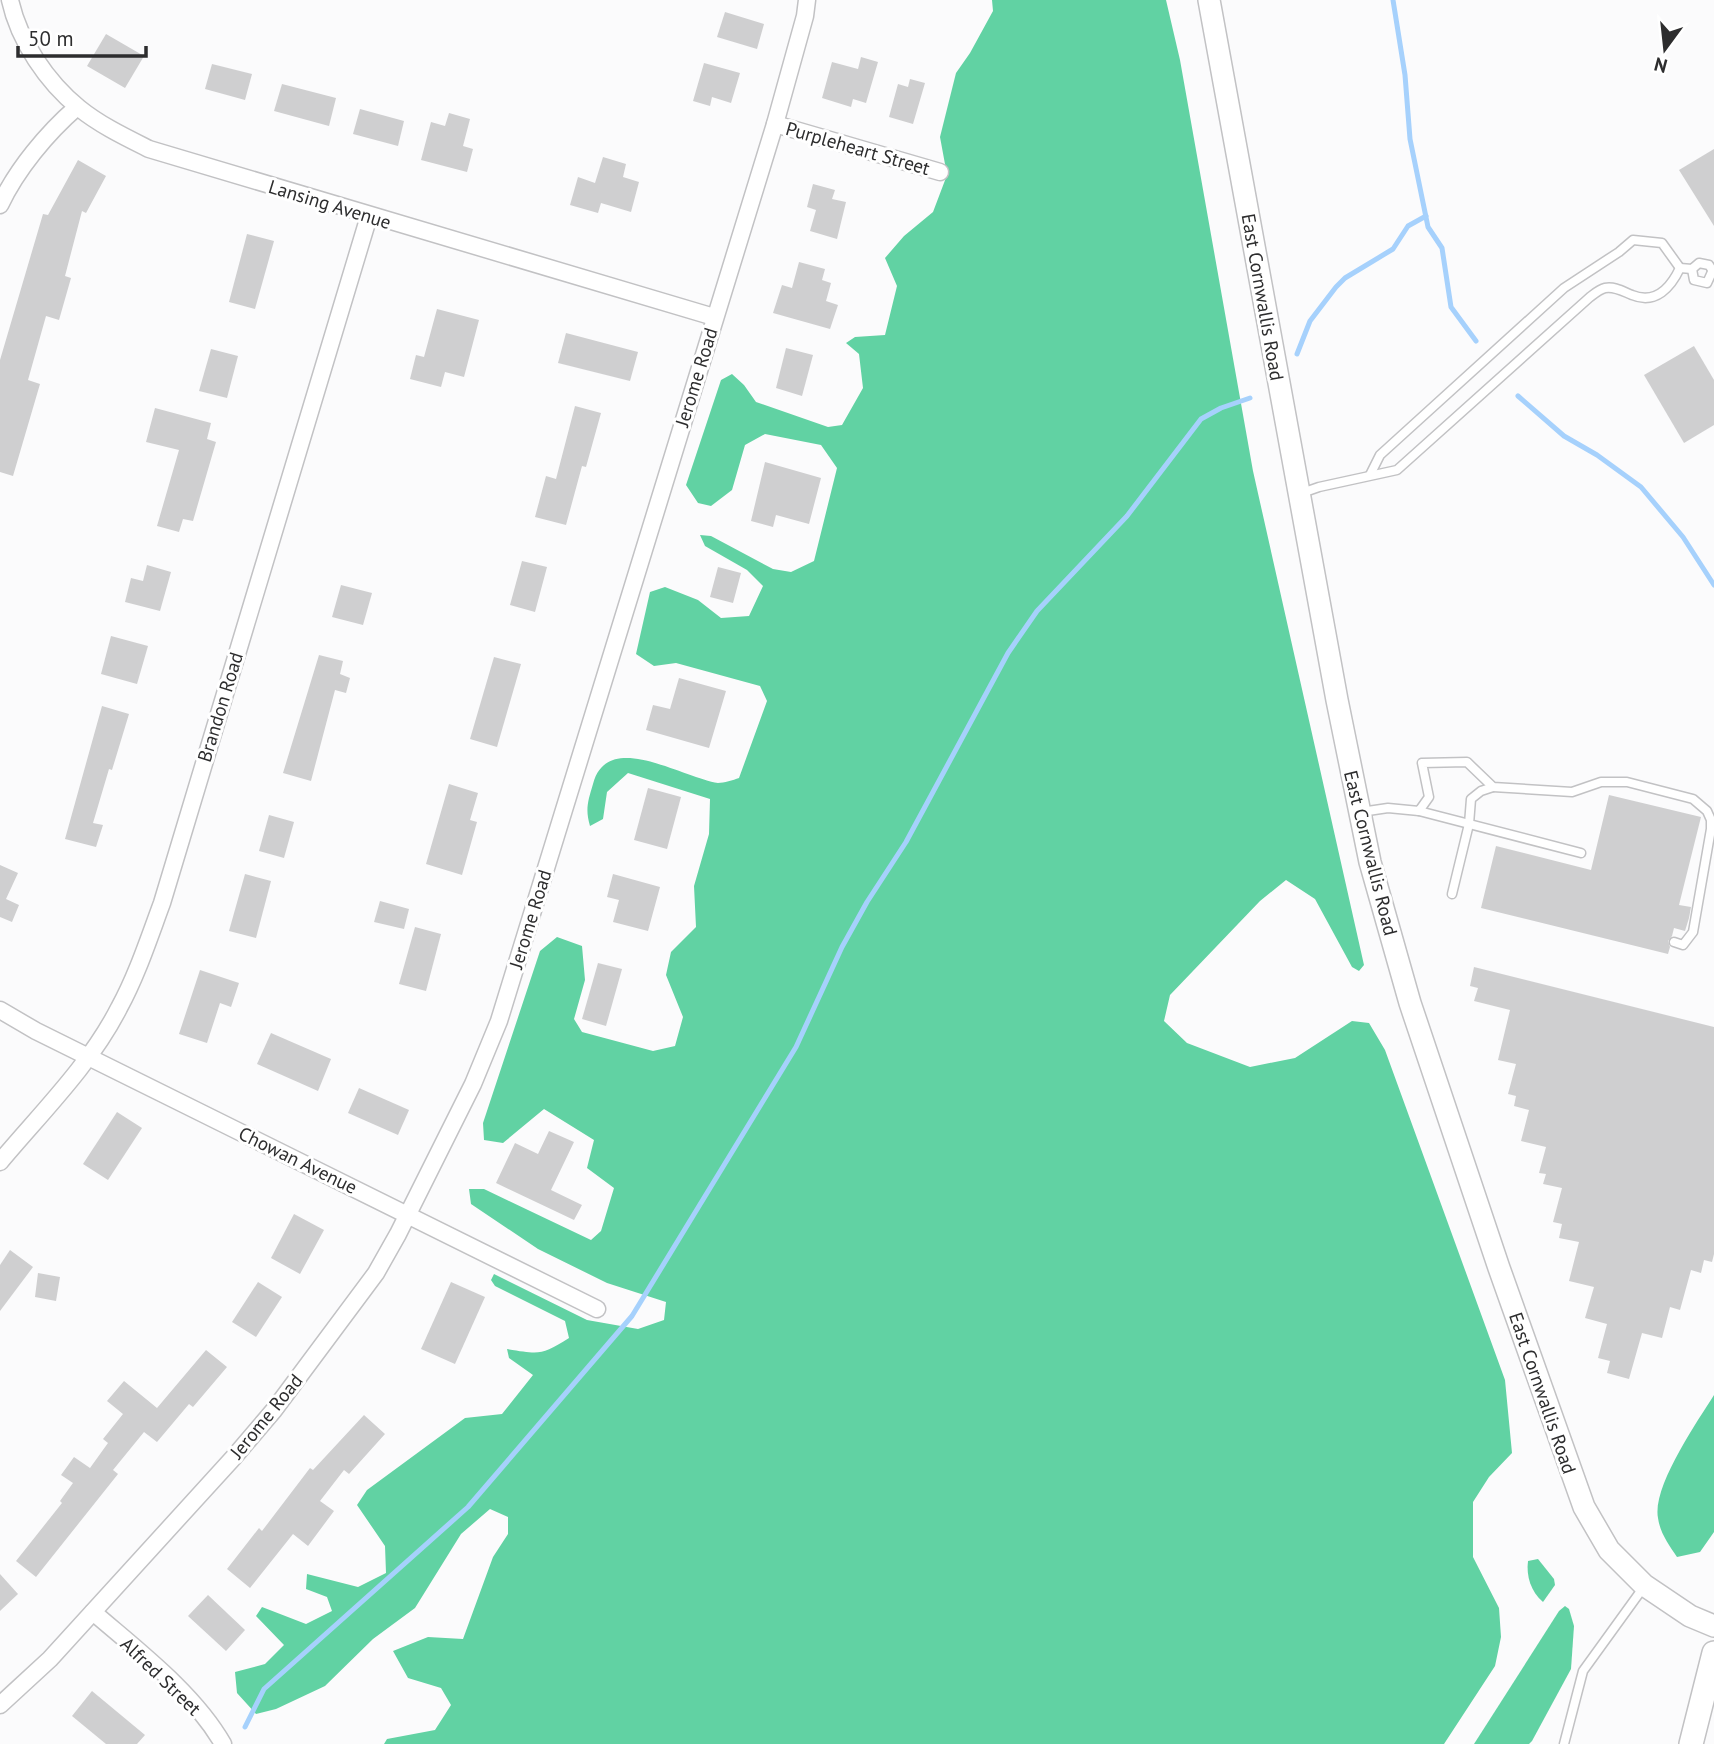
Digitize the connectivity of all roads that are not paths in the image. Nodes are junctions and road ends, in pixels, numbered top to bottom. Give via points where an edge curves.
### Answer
1 (10, 0) edge
2 (807, 0) edge
3 (1209, 0) edge
4 (77, 107) junction
5 (775, 124) junction
6 (940, 172) dead end
7 (0, 205) edge
8 (369, 216) junction
9 (1680, 268) junction
10 (1692, 268) junction
11 (1713, 272) edge
12 (714, 317) junction
13 (1370, 475) junction
14 (1299, 494) junction
15 (1493, 787) junction
16 (1419, 811) junction
17 (1360, 813) junction
18 (1469, 824) junction
19 (1581, 853) dead end
20 (1452, 894) dead end
21 (1674, 942) dead end
22 (0, 1010) edge
23 (89, 1057) junction
24 (0, 1162) edge
25 (408, 1214) junction
26 (597, 1309) dead end
27 (1644, 1585) junction
28 (93, 1612) junction
29 (1714, 1626) edge
30 (1714, 1653) edge
31 (0, 1705) edge
32 (223, 1744) edge
33 (1564, 1744) edge
34 (1691, 1744) edge

1 - 4 street, Lansing Avenue via 22,37 51,80
2 - 5 street, Jerome Road
3 - 14 street, East Cornwallis Road
4 - 7 street via 32,156
4 - 8 street, Lansing Avenue via 149,149
5 - 6 street, Purpleheart Street
5 - 12 street, Jerome Road
8 - 12 street, Lansing Avenue
8 - 23 street, Brandon Road via 162,903 119,1009
9 - 10 lane
9 - 13 lane via 1672,286 1653,298 1604,288 1590,296 1398,470
9 - 13 lane via 1662,243 1633,240 1564,288 1380,454
10 - 11 lane via 1699,263 1709,265
10 - 11 lane via 1694,280 1707,283
12 - 25 street, Jerome Road via 499,1021
13 - 14 lane
14 - 17 street, East Cornwallis Road
15 - 16 lane via 1467,762 1422,762 1429,797
15 - 18 lane via 1471,799
15 - 21 lane via 1572,792 1601,782 1627,782 1693,799 1707,811 1711,829 1693,932 1683,945
16 - 17 lane via 1388,808
16 - 18 lane
17 - 27 street, East Cornwallis Road via 1410,1003 1571,1476 1609,1550
18 - 19 lane
18 - 20 lane
22 - 23 street, Chowan Avenue
23 - 24 street, Brandon Road
23 - 25 street, Chowan Avenue
25 - 26 street, Chowan Avenue
25 - 28 street, Jerome Road via 376,1273 274,1410
27 - 29 street, East Cornwallis Road via 1690,1616
27 - 33 lane via 1583,1671
28 - 31 street, Jerome Road
28 - 32 street, Alfred Street via 179,1690
30 - 34 main road

